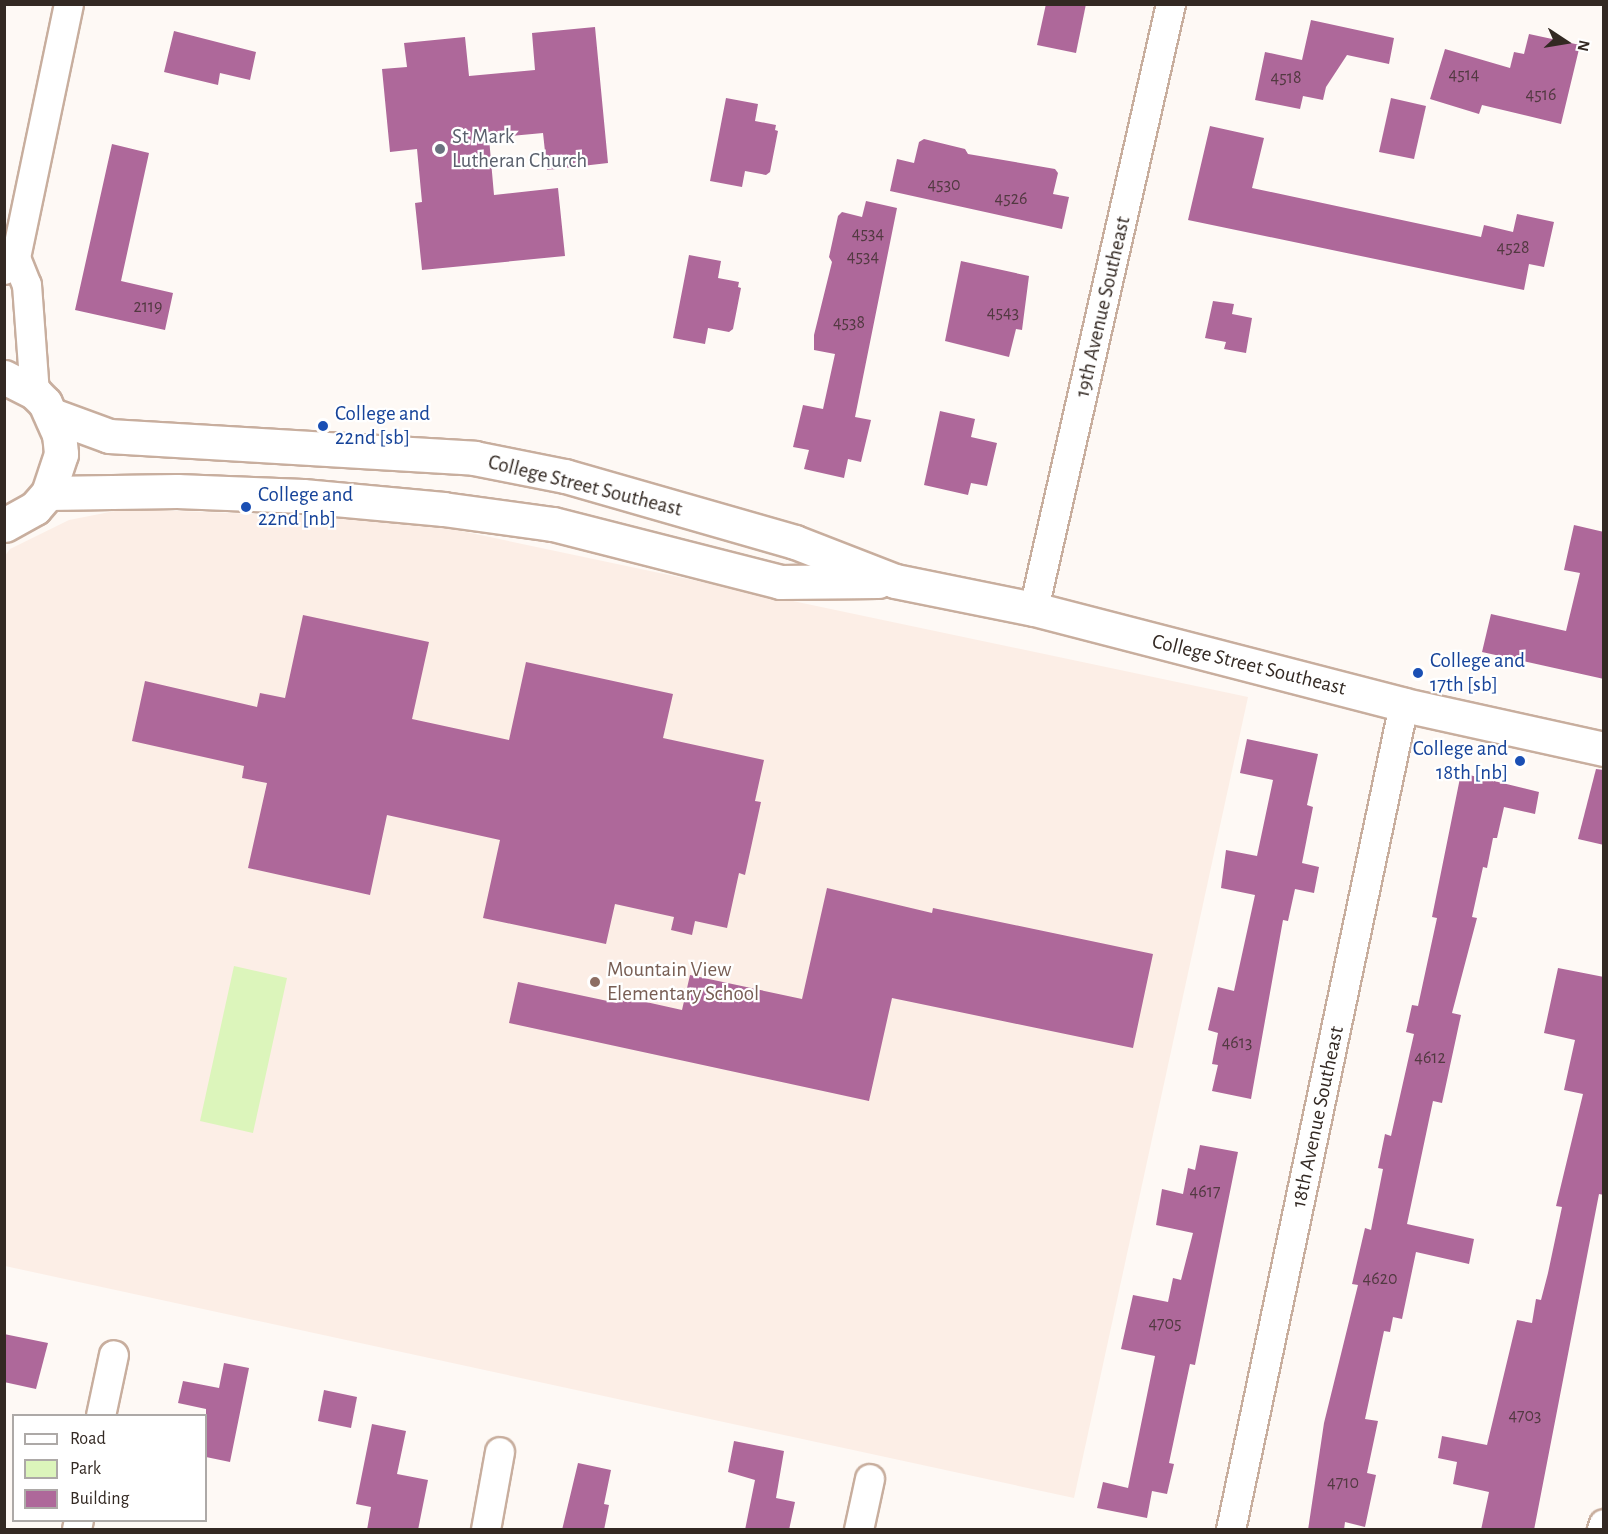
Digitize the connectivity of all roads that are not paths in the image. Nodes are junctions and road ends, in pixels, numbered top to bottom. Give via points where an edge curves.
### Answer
1 (69, 4) edge
2 (1171, 4) edge
3 (10, 264) edge
4 (4, 377) edge
5 (44, 404) junction
6 (48, 493) junction
7 (4, 525) edge
8 (895, 581) junction
9 (1034, 609) junction
10 (1404, 705) junction
11 (1604, 749) edge
12 (114, 1355) dead end
13 (101, 1414) edge
14 (500, 1452) dead end
15 (870, 1479) dead end
16 (1604, 1524) edge
17 (486, 1530) edge
18 (859, 1530) edge
19 (1231, 1530) edge
20 (1602, 1530) edge

1 - 3 street
2 - 9 street, 19th Avenue Southeast
3 - 5 street via 27,285
4 - 5 main road, College Street Southeast
5 - 6 main road via 61,454
5 - 8 main road, College Street Southeast via 109,436 474,458 554,474 795,542
6 - 7 main road via 27,514
6 - 8 main road, College Street Southeast via 177,491 303,495 443,509 553,524 780,582
8 - 9 main road, College Street Southeast
9 - 10 main road, College Street Southeast
10 - 11 main road, College Street Southeast
10 - 19 street, 18th Avenue Southeast
12 - 13 street
14 - 17 street
15 - 18 street
16 - 20 street

